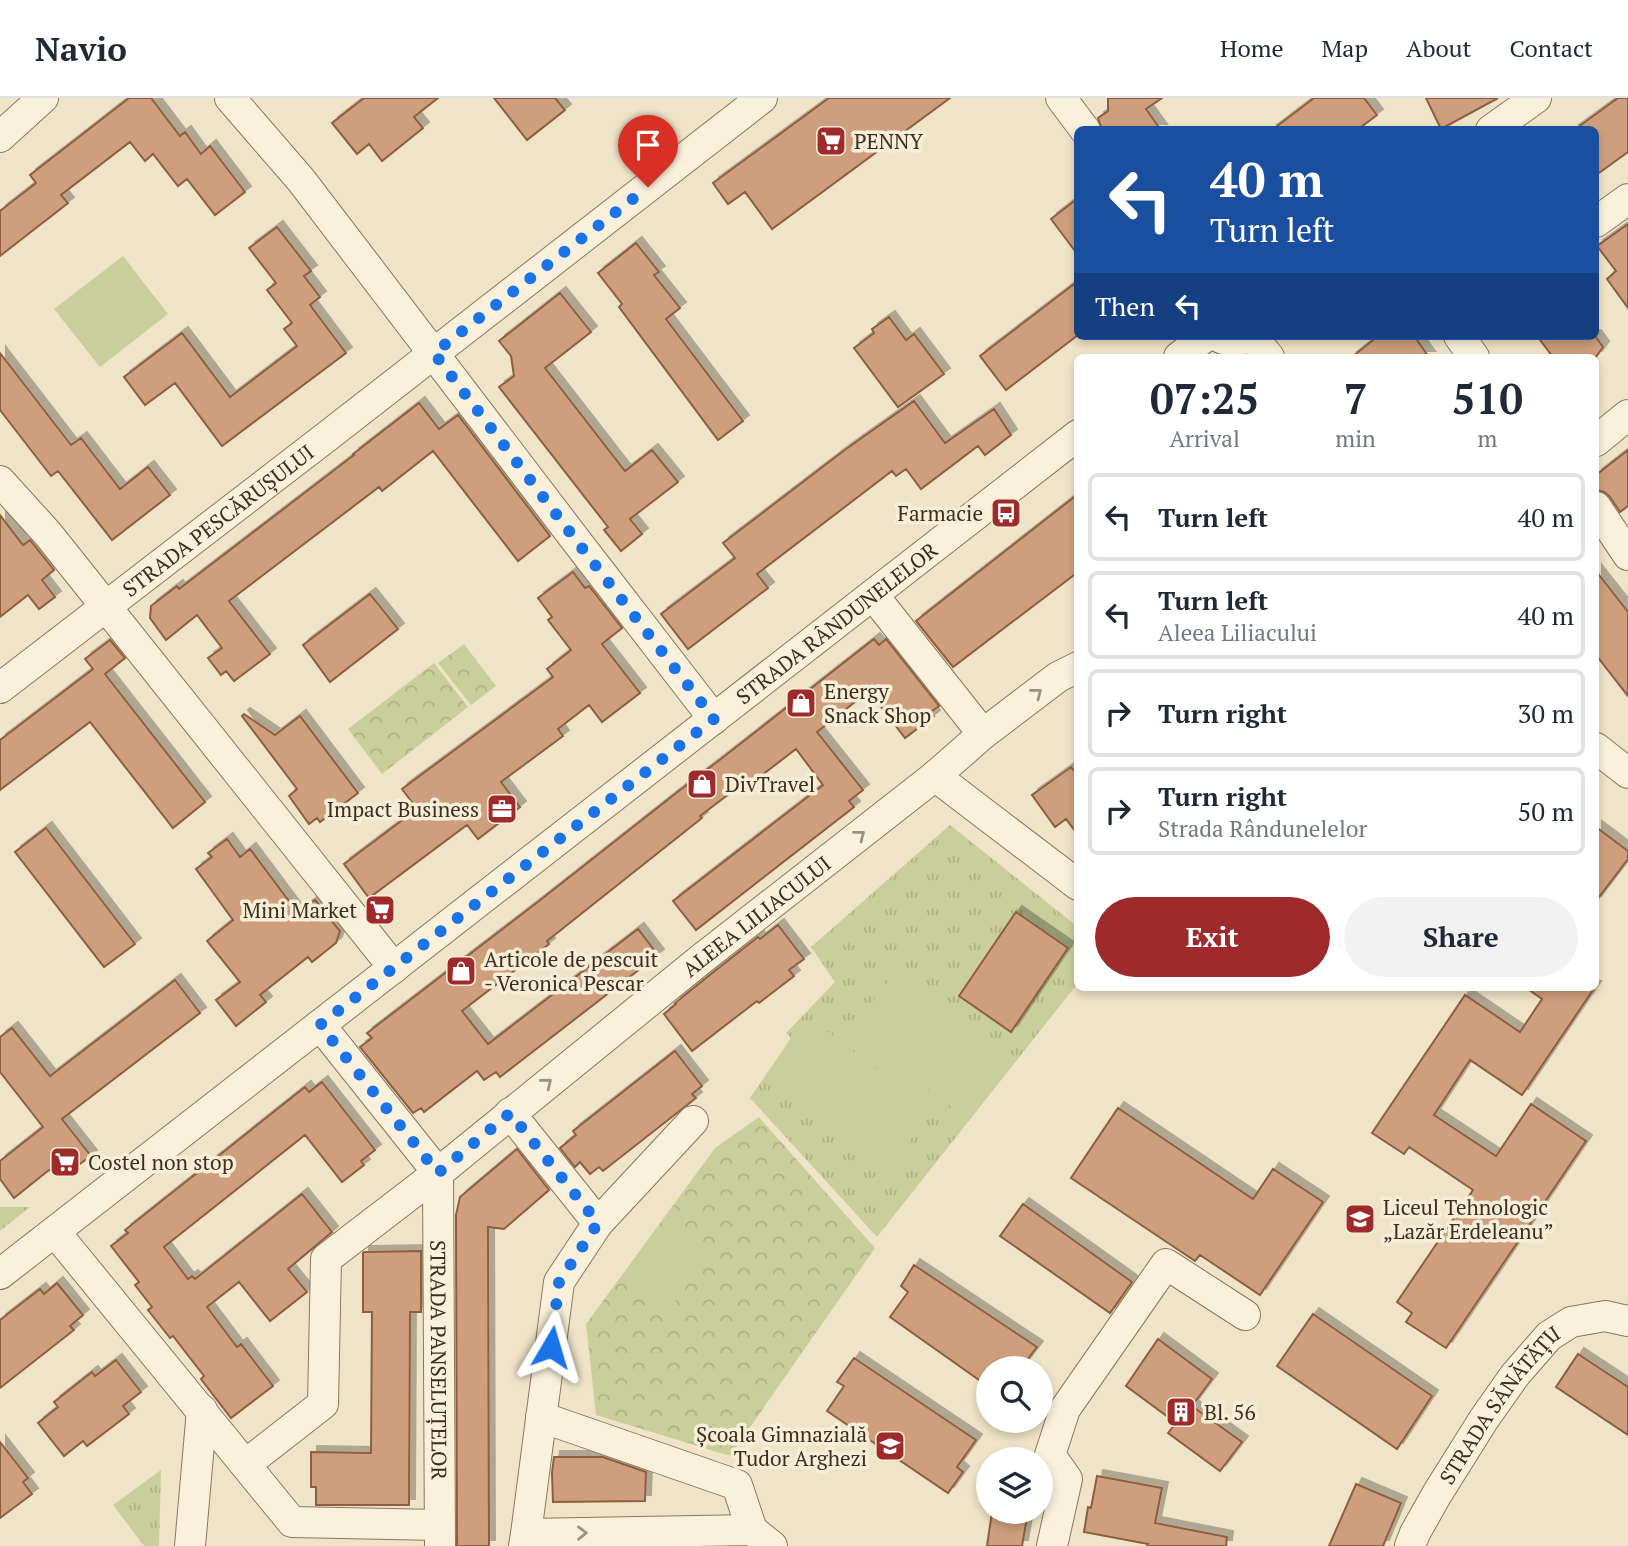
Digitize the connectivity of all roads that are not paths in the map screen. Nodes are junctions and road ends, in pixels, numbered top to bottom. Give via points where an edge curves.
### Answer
1 (43, 98) edge
2 (230, 98) edge
3 (762, 98) edge
4 (1061, 98) edge
5 (1535, 98) edge
6 (1082, 126) edge
7 (1496, 126) edge
8 (0, 137) edge
9 (1628, 199) edge
10 (1599, 220) edge
11 (1201, 340) edge
12 (1254, 340) edge
13 (434, 353) junction
14 (1183, 354) edge
15 (1266, 354) edge
16 (1628, 415) edge
17 (1074, 438) edge
18 (1599, 439) edge
19 (0, 481) edge
20 (1599, 512) edge
21 (1628, 555) edge
22 (873, 595) junction
23 (106, 606) junction
24 (1074, 669) edge
25 (0, 688) edge
26 (714, 719) junction
27 (983, 734) junction
28 (1599, 750) edge
29 (1628, 773) edge
30 (935, 776) junction
31 (1074, 882) edge
32 (394, 968) junction
33 (320, 1025) junction
34 (510, 1113) junction
35 (693, 1121) dead end
36 (438, 1173) junction
37 (598, 1223) junction
38 (55, 1231) junction
39 (0, 1275) edge
40 (1245, 1315) dead end
41 (1628, 1321) edge
42 (202, 1410) junction
43 (541, 1417) junction
44 (246, 1464) junction
45 (439, 1536) edge
46 (762, 1538) edge
47 (525, 1540) edge
48 (190, 1546) edge
49 (1052, 1546) edge
50 (1410, 1546) edge

1 - 8 street
2 - 13 street via 301,180
3 - 13 street, STRADA PESCĂRUȘULUI
4 - 6 street
5 - 7 street
9 - 10 street
11 - 14 street
12 - 15 street
13 - 23 street, STRADA PESCĂRUȘULUI
13 - 26 street
16 - 18 street
17 - 22 street, STRADA RÂNDUNELELOR
19 - 23 street
20 - 21 street
22 - 26 street, STRADA RÂNDUNELELOR
22 - 27 street
23 - 25 street, STRADA PESCĂRUȘULUI
23 - 32 street
27 -> 24 street, ALEEA LILIACULUI
26 - 32 street, STRADA RÂNDUNELELOR
27 - 30 street, ALEEA LILIACULUI
28 - 29 street
30 - 31 street
34 -> 30 street, ALEEA LILIACULUI
32 - 33 street, STRADA RÂNDUNELELOR
33 - 36 street
33 - 38 street, STRADA RÂNDUNELELOR
34 - 36 street, ALEEA LILIACULUI
34 - 37 street
35 - 37 street
36 - 44 street, ALEEA LILIACULUI via 326,1259 323,1405
36 - 45 street, STRADA PANSELUȚELOR
37 - 43 street via 559,1282
38 - 39 street, STRADA RÂNDUNELELOR
38 - 42 street
40 - 49 street via 1166,1264 1065,1409 1050,1455 1067,1479
41 - 50 street, STRADA SĂNĂTĂȚII via 1605,1316 1571,1321 1549,1336 1484,1419
42 - 44 street
42 - 48 street
43 - 46 street via 737,1485
43 - 47 street
44 - 45 street via 292,1522
47 -> 46 street

